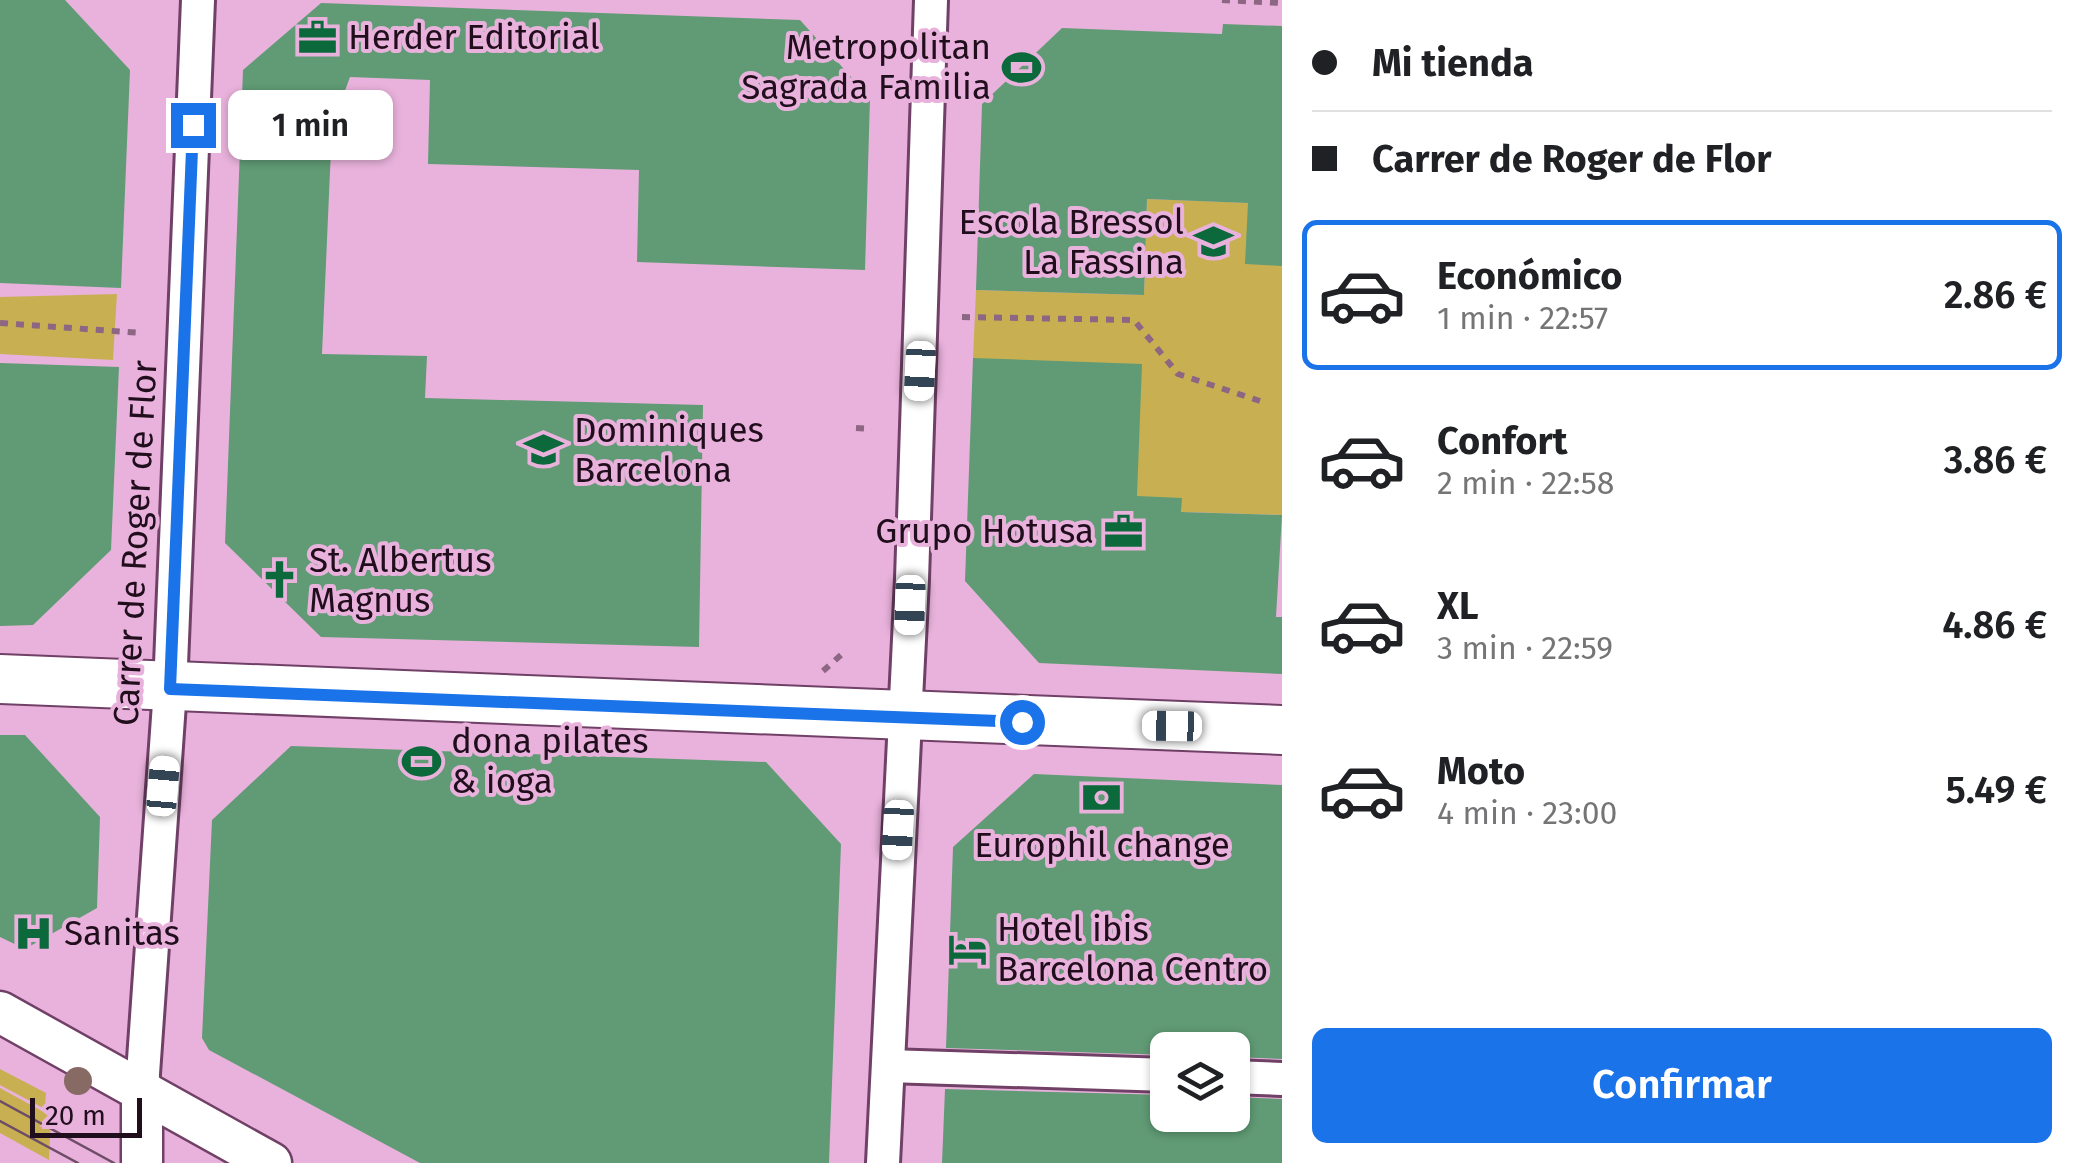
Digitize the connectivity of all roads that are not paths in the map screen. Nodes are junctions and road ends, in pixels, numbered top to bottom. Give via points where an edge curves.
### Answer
1 (198, 0) edge
2 (931, 0) edge
3 (0, 679) edge
4 (170, 689) junction
5 (906, 715) junction
6 (1282, 730) edge
7 (0, 1012) edge
8 (888, 1066) junction
9 (1150, 1074) edge
10 (1250, 1077) edge
11 (1282, 1078) edge
12 (142, 1088) junction
13 (142, 1163) edge
14 (271, 1163) edge
15 (884, 1163) edge

1 - 4 street, Carrer de Roger de Flor
2 - 5 street
3 - 4 main road
4 - 5 main road
4 - 12 street, Carrer de Roger de Flor
5 - 6 main road
5 - 8 street
7 - 12 street
8 - 9 street
8 - 15 street
10 - 11 street
12 - 13 street
12 - 14 street

